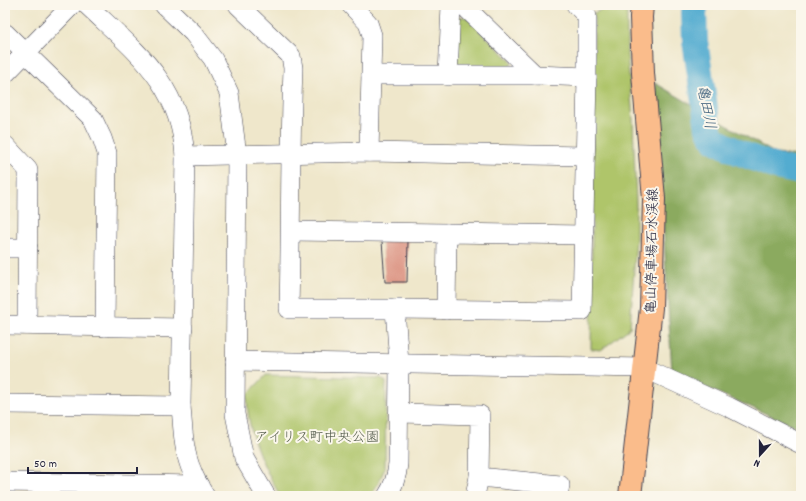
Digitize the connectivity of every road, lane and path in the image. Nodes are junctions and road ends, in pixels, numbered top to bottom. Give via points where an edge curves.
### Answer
1 (72, 5) edge
2 (87, 5) edge
3 (164, 5) edge
4 (238, 5) edge
5 (351, 5) edge
6 (451, 5) edge
7 (463, 5) edge
8 (576, 5) edge
9 (642, 5) edge
10 (5, 33) edge
11 (25, 53) junction
12 (5, 74) edge
13 (371, 75) junction
14 (535, 75) junction
15 (448, 76) junction
16 (587, 77) junction
17 (5, 145) edge
18 (369, 152) junction
19 (290, 153) junction
20 (237, 155) junction
21 (185, 156) junction
22 (585, 156) junction
23 (291, 231) junction
24 (447, 233) junction
25 (584, 235) junction
26 (5, 248) edge
27 (28, 248) junction
28 (395, 309) junction
29 (446, 310) junction
30 (5, 325) edge
31 (27, 325) junction
32 (105, 326) junction
33 (183, 328) junction
34 (235, 361) junction
35 (399, 363) junction
36 (644, 368) junction
37 (5, 404) edge
38 (181, 406) junction
39 (399, 413) junction
40 (801, 444) edge
41 (479, 476) junction
42 (5, 482) edge
43 (58, 490) edge
44 (202, 490) edge
45 (266, 496) edge
46 (387, 496) edge
47 (475, 496) edge
48 (558, 496) edge
49 (630, 496) edge

1 - 11 street
2 - 21 street via 139,55 166,88 178,117
3 - 20 street via 193,33 213,59 229,93
4 - 19 street via 290,56 293,68
5 - 13 street via 368,23 372,35
6 - 15 street
7 - 14 street
8 - 16 street via 587,16
9 - 36 main road, 亀山停車場石水渓線 via 643,73 654,199 651,308
10 - 11 street
11 - 12 street
11 - 32 street via 93,119 107,153
13 - 15 street
13 - 18 street
14 - 15 street
14 - 16 street
16 - 22 street
17 - 27 street via 28,170
18 - 19 street
18 - 22 street
19 - 20 street
19 - 23 street
20 - 21 street
20 - 34 street
21 - 33 street
22 - 25 street
23 - 24 street
23 - 28 street via 289,309
24 - 25 street
24 - 29 street
25 - 29 street via 582,311
26 - 27 street
27 - 31 street
28 - 29 street
28 - 35 street
30 - 31 street
31 - 32 street
32 - 33 street
33 - 38 street
34 - 35 street
34 - 45 street via 235,414 244,458
35 - 36 street
35 - 39 street
36 - 40 street
36 - 49 main road, 亀山停車場石水渓線
37 - 38 street
38 - 44 street via 187,457
39 - 41 street via 480,415
39 - 46 street via 397,474
41 - 47 street
41 - 48 street via 560,485
42 - 43 street
43 - 44 street

